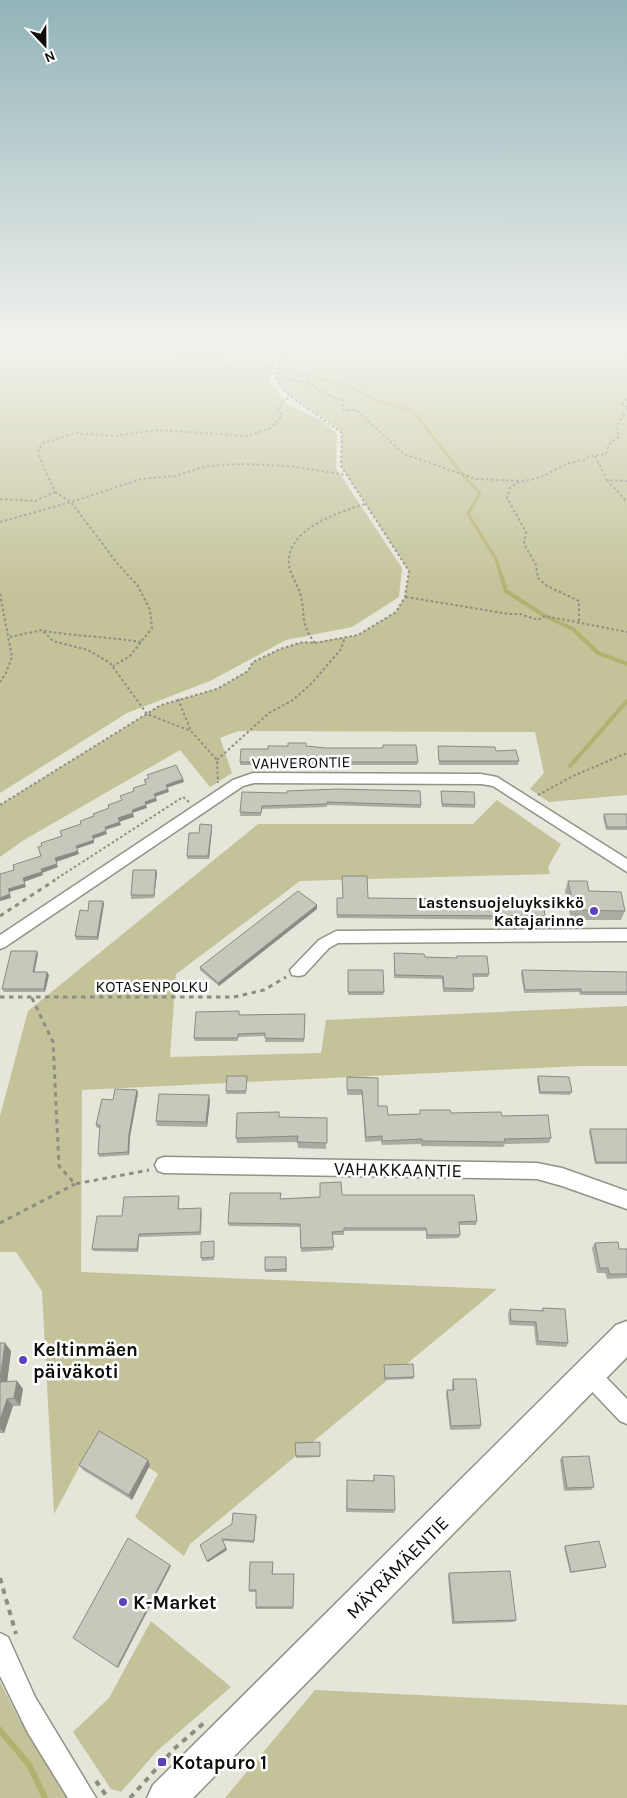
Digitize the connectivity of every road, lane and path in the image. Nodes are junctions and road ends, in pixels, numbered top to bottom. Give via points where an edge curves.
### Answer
1 (272, 426) edge
2 (336, 426) edge
3 (373, 426) edge
4 (616, 426) edge
5 (595, 456) junction
6 (346, 474) junction
7 (607, 480) junction
8 (525, 481) junction
9 (627, 481) edge
10 (55, 492) junction
11 (0, 498) edge
12 (71, 502) junction
13 (627, 502) edge
14 (365, 504) junction
15 (0, 522) edge
16 (0, 594) edge
17 (406, 597) junction
18 (579, 621) junction
19 (42, 630) junction
20 (627, 632) edge
21 (10, 637) junction
22 (345, 637) junction
23 (141, 642) junction
24 (315, 642) junction
25 (113, 666) junction
26 (2, 678) edge
27 (0, 682) edge
28 (178, 699) junction
29 (147, 714) junction
30 (192, 731) junction
31 (627, 753) edge
32 (217, 760) junction
33 (231, 787) junction
34 (528, 801) junction
35 (0, 805) edge
36 (199, 809) junction
37 (627, 866) edge
38 (0, 916) edge
39 (627, 935) edge
40 (0, 943) edge
41 (298, 970) joint
42 (0, 997) edge
43 (32, 998) junction
44 (164, 1166) joint
45 (74, 1184) junction
46 (627, 1200) edge
47 (0, 1223) edge
48 (627, 1336) edge
49 (589, 1374) junction
50 (627, 1414) edge
51 (0, 1578) edge
52 (8, 1641) edge
53 (88, 1787) edge
54 (108, 1798) edge
55 (166, 1798) edge

1 - 10 path via 248,436 158,430 113,436 76,433 44,443 38,450
2 - 6 path via 342,433 341,466
3 - 8 path via 404,454 476,478
4 - 5 path via 619,437 609,444 606,454
5 - 7 path
5 - 8 path
6 - 12 path via 289,466 208,466 175,476 142,480
6 - 14 path
7 - 9 path
7 - 13 path
8 - 18 path via 510,488 507,498 526,532 523,545 536,562 538,578 544,586 579,601
10 - 11 path via 35,501
10 - 12 path
12 - 15 path
12 - 23 path via 138,586 150,610 152,628
14 - 17 path via 409,571
14 - 24 path via 309,528 293,546 289,560 291,575 299,591 306,629
16 - 21 path
17 - 18 path via 520,614 538,620 545,616
17 - 22 path via 396,612 358,635
18 - 20 path
19 - 21 path
19 - 23 path
19 - 25 path via 53,642 88,650
21 - 26 path via 12,658
22 - 24 path
22 - 32 path via 341,650 312,683 293,700 269,713
23 - 25 path via 130,656
24 - 28 path via 280,649 253,662 248,671 217,689
25 - 29 path
26 - 27 path
28 - 29 path
28 - 30 path
29 - 30 path
29 - 35 path
30 - 32 path
31 - 34 path via 573,776
32 - 33 path via 217,783
33 - 34 street, VAHVERONTIE via 253,778 481,779 497,782
33 - 36 street, VAHVERONTIE
34 - 37 street, VAHVERONTIE
36 - 38 path via 183,797
36 - 40 street, VAHVERONTIE
39 - 41 street via 336,937 324,944
41 - 43 path, KOTASENPOLKU via 264,990 234,997
42 - 43 path, KOTASENPOLKU
43 - 45 path via 53,1042 59,1166
44 - 45 path via 138,1174 88,1179
44 - 46 street, VAHAKKAANTIE via 537,1171
45 - 47 path
48 - 49 street, MÄYRÄMÄENTIE
49 - 50 street
49 - 55 street, MÄYRÄMÄENTIE
51 - 52 path
52 - 53 street via 7,1666 29,1712
53 - 54 path

